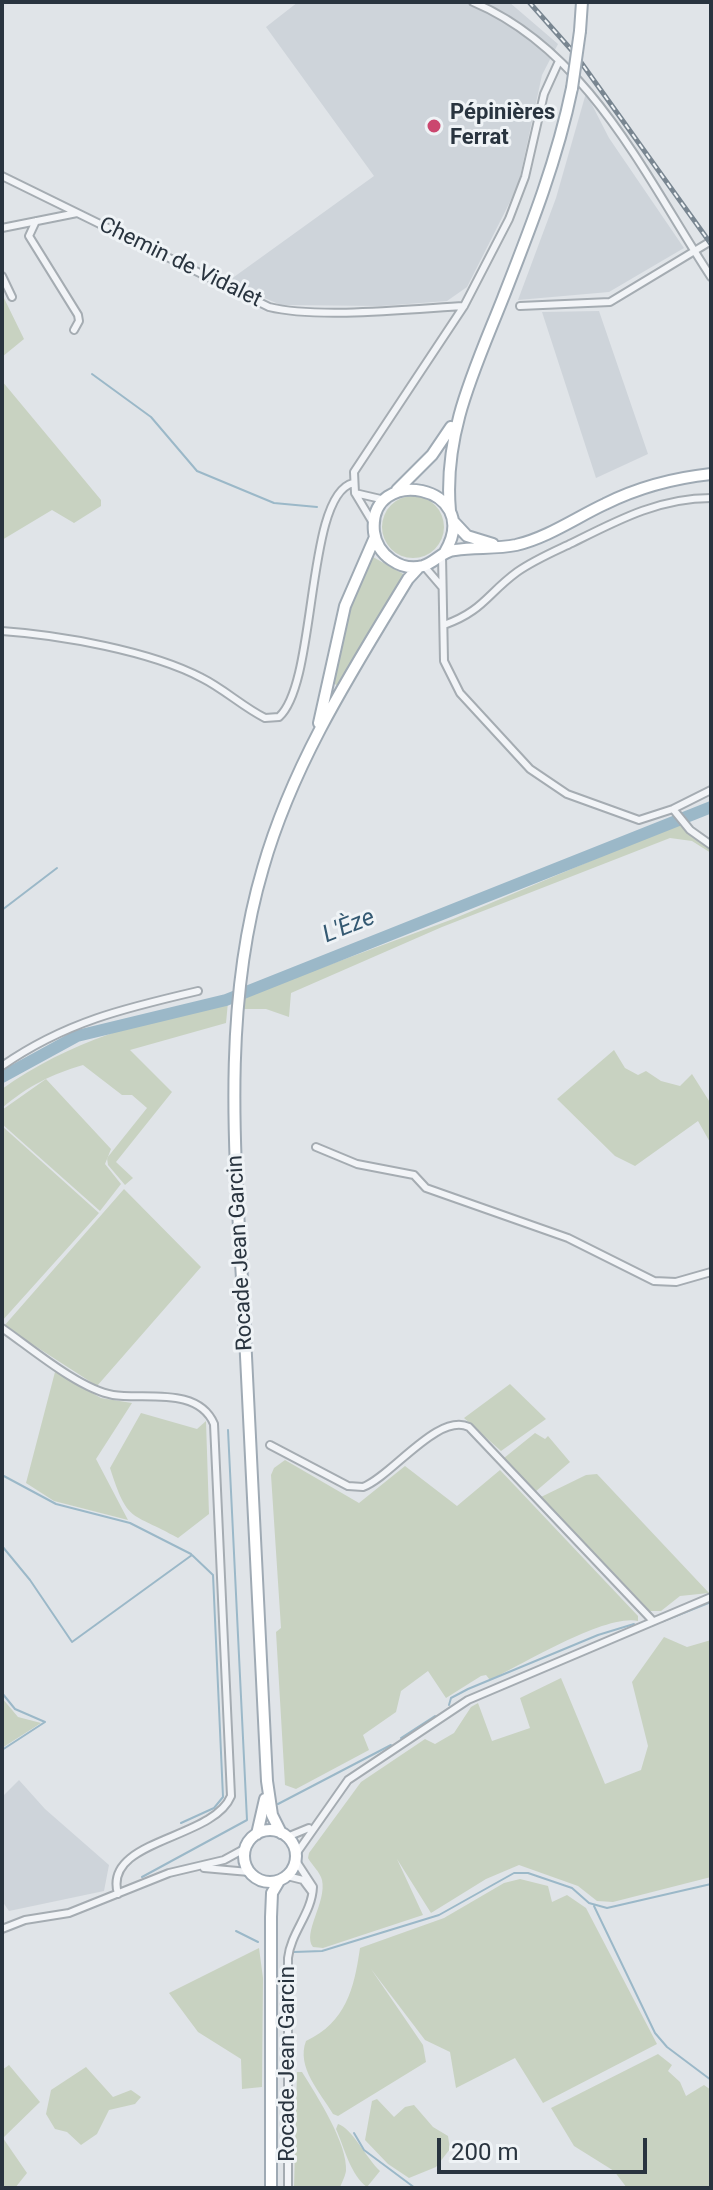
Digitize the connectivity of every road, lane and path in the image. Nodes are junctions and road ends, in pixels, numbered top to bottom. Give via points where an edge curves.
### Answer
1 (473, 2) edge
2 (582, 2) edge
3 (559, 61) junction
4 (2, 176) edge
5 (77, 213) junction
6 (36, 221) junction
7 (2, 228) edge
8 (711, 241) edge
9 (694, 252) junction
10 (2, 276) edge
11 (711, 277) edge
12 (12, 297) dead end
13 (464, 306) junction
14 (520, 306) dead end
15 (74, 330) dead end
16 (461, 407) junction
17 (711, 474) edge
18 (353, 483) junction
19 (355, 493) junction
20 (390, 496) junction
21 (711, 498) edge
22 (451, 516) junction
23 (374, 524) junction
24 (375, 537) junction
25 (503, 546) junction
26 (443, 553) junction
27 (421, 566) junction
28 (443, 589) junction
29 (444, 625) junction
30 (2, 631) edge
31 (315, 736) junction
32 (711, 790) edge
33 (673, 809) junction
34 (711, 845) edge
35 (198, 991) dead end
36 (2, 1066) edge
37 (316, 1147) dead end
38 (711, 1272) edge
39 (2, 1328) edge
40 (270, 1445) dead end
41 (711, 1597) edge
42 (652, 1620) junction
43 (267, 1781) junction
44 (322, 1813) junction
45 (257, 1834) junction
46 (284, 1835) junction
47 (246, 1848) junction
48 (296, 1858) junction
49 (192, 1868) junction
50 (252, 1875) junction
51 (283, 1878) junction
52 (118, 1894) junction
53 (313, 1896) junction
54 (271, 1917) junction
55 (2, 1929) edge
56 (271, 2188) edge
57 (288, 2188) edge

1 - 3 street
2 - 16 main road, bridge via 572,88 550,175
3 - 9 street via 607,115
3 - 13 street via 544,94 519,195
4 - 5 street, Chemin de Vidalet
5 - 6 street
5 - 13 street, Chemin de Vidalet via 282,310
6 - 7 street
6 - 15 street via 29,236 78,315
8 - 9 street
9 - 11 street
9 - 14 street via 610,302
10 - 12 street
13 - 18 street via 360,461
16 - 20 main road via 432,455
16 - 22 main road via 447,467
17 - 25 main road via 631,492 527,542
18 - 19 street
18 - 30 street via 339,491 327,511 295,679 279,717 258,715 204,678 173,665 129,652
19 - 20 street
19 - 23 street
20 - 22 main road via 420,489 432,493
20 - 23 main road
21 - 29 street via 635,511 534,561 475,613
22 - 25 main road via 467,536
22 - 26 main road via 452,537
23 - 24 main road
24 - 27 main road via 386,556 407,567
24 - 31 main road, Rocade Jean Garcin via 342,615
25 - 26 main road
26 - 27 main road
26 - 28 street
27 - 28 street
27 - 31 main road, Rocade Jean Garcin via 402,588
28 - 29 street
29 - 33 street via 443,657 453,684 530,769 567,794 633,819
31 - 43 main road, Rocade Jean Garcin via 273,837 251,916 235,1040 237,1185
32 - 33 street
33 - 34 street
35 - 36 street via 92,1017
37 - 38 street via 357,1164 414,1175 426,1188 568,1238 654,1281 676,1282
39 - 52 street via 103,1393 176,1398 204,1412 214,1424 231,1796 219,1813 125,1861 116,1878
40 - 42 street via 348,1486 363,1487 437,1431 458,1423 469,1427
41 - 42 street
42 - 44 street via 468,1700 352,1777
43 - 45 main road, Rocade Jean Garcin
43 - 46 main road, Rocade Jean Garcin via 272,1815
44 - 46 street via 304,1833
44 - 48 street
45 - 46 main road
45 - 47 main road
46 - 48 main road
47 - 49 street
47 - 50 main road
48 - 51 main road
48 - 53 street via 312,1881
49 - 50 street
49 - 52 street
50 - 51 main road
50 - 54 main road, Rocade Jean Garcin via 267,1893
51 - 53 street via 303,1880
51 - 54 main road, Rocade Jean Garcin via 272,1893
52 - 55 street via 69,1913
53 - 57 street, Rocade Jean Garcin via 288,1958
54 - 56 main road, Rocade Jean Garcin

